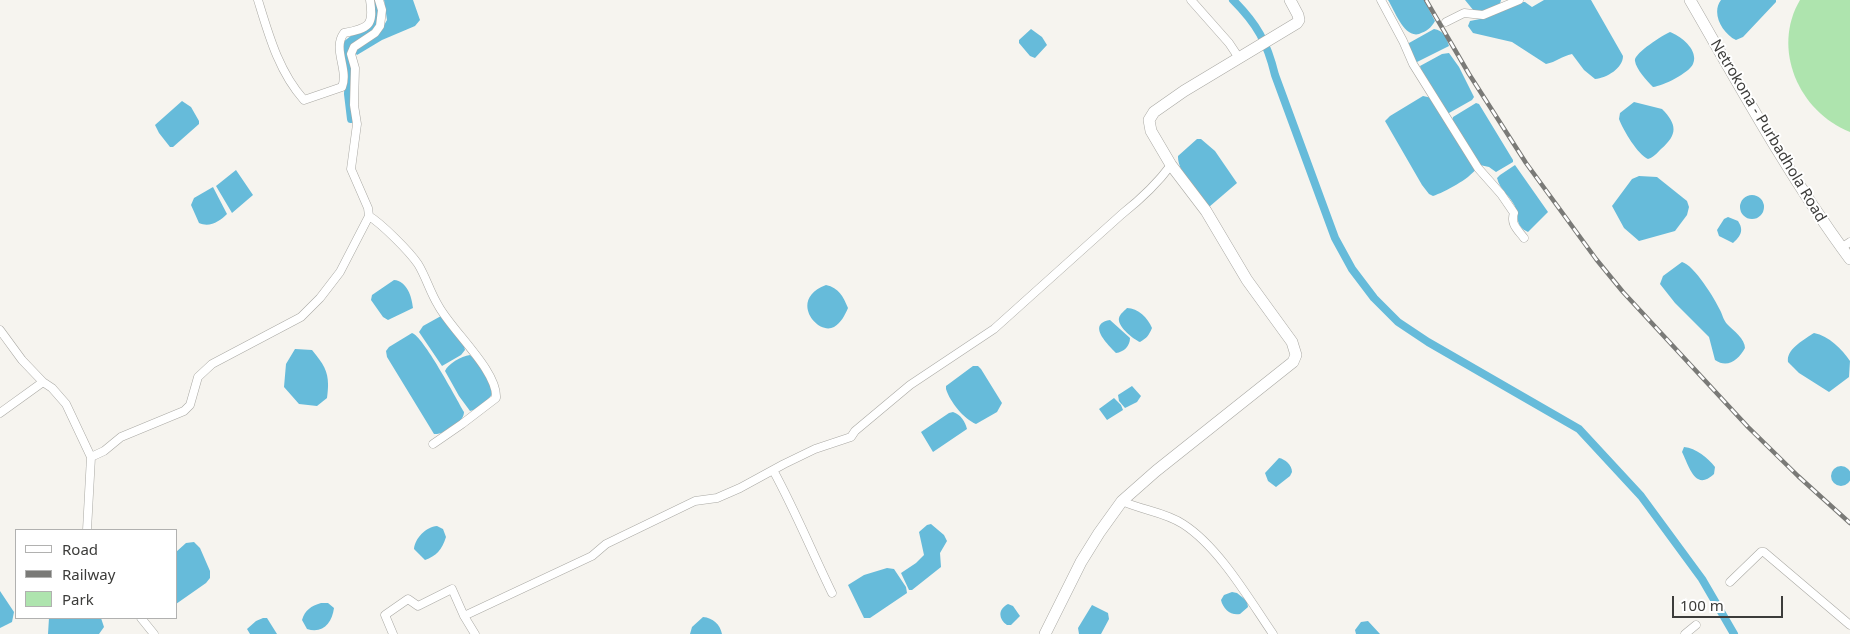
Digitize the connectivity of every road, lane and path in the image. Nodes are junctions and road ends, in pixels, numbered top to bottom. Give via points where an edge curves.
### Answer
1 (258, 0) edge
2 (370, 0) edge
3 (379, 0) edge
4 (1191, 0) edge
5 (1290, 0) edge
6 (1381, 0) edge
7 (1519, 0) edge
8 (1690, 0) edge
9 (1446, 22) dead end
10 (1242, 57) junction
11 (1171, 165) junction
12 (369, 216) junction
13 (1524, 238) dead end
14 (1846, 245) edge
15 (1850, 260) edge
16 (0, 330) edge
17 (43, 382) junction
18 (0, 413) edge
19 (433, 444) dead end
20 (91, 457) junction
21 (773, 470) junction
22 (1122, 500) junction
23 (87, 529) edge
24 (1730, 582) dead end
25 (832, 593) dead end
26 (464, 616) junction
27 (142, 619) edge
28 (1696, 625) dead end
29 (1850, 625) edge
30 (154, 634) edge
31 (394, 634) edge
32 (475, 634) edge
33 (1046, 634) edge
34 (1273, 634) edge
35 (1685, 634) edge

1 - 2 street via 284,72 304,100 342,87 345,78 340,42 344,33 369,24 372,18
3 - 12 street via 382,10 380,26 354,47 351,54 355,68 356,124 351,169
4 - 10 street
5 - 10 street via 1299,20
6 - 13 street via 1413,64 1478,168 1512,210 1513,224
7 - 9 street via 1483,15 1464,13
8 - 14 street, Netrokona - Purbadhola Road via 1793,175
10 - 11 street via 1184,91 1151,116 1151,131
11 - 21 street via 1143,198 994,329 910,385 852,437 816,449
11 - 22 street via 1206,211 1247,280 1292,342 1296,355 1293,362
12 - 19 street via 378,221 418,264 438,306 478,359 495,388 496,398
12 - 20 street via 340,272 301,317 212,364 198,377 190,405 184,411 121,437
14 - 15 street, Netrokona - Purbadhola Road
16 - 17 street
17 - 18 street
17 - 20 street via 66,404
20 - 23 street
21 - 25 street
21 - 26 street via 718,498 695,501 606,544 592,556
22 - 33 street via 1081,562
22 - 34 street via 1182,523 1200,537 1238,583
24 - 29 street via 1764,552
26 - 31 street via 452,588 418,606 408,598 385,615
26 - 32 street
27 - 30 street
28 - 35 street

